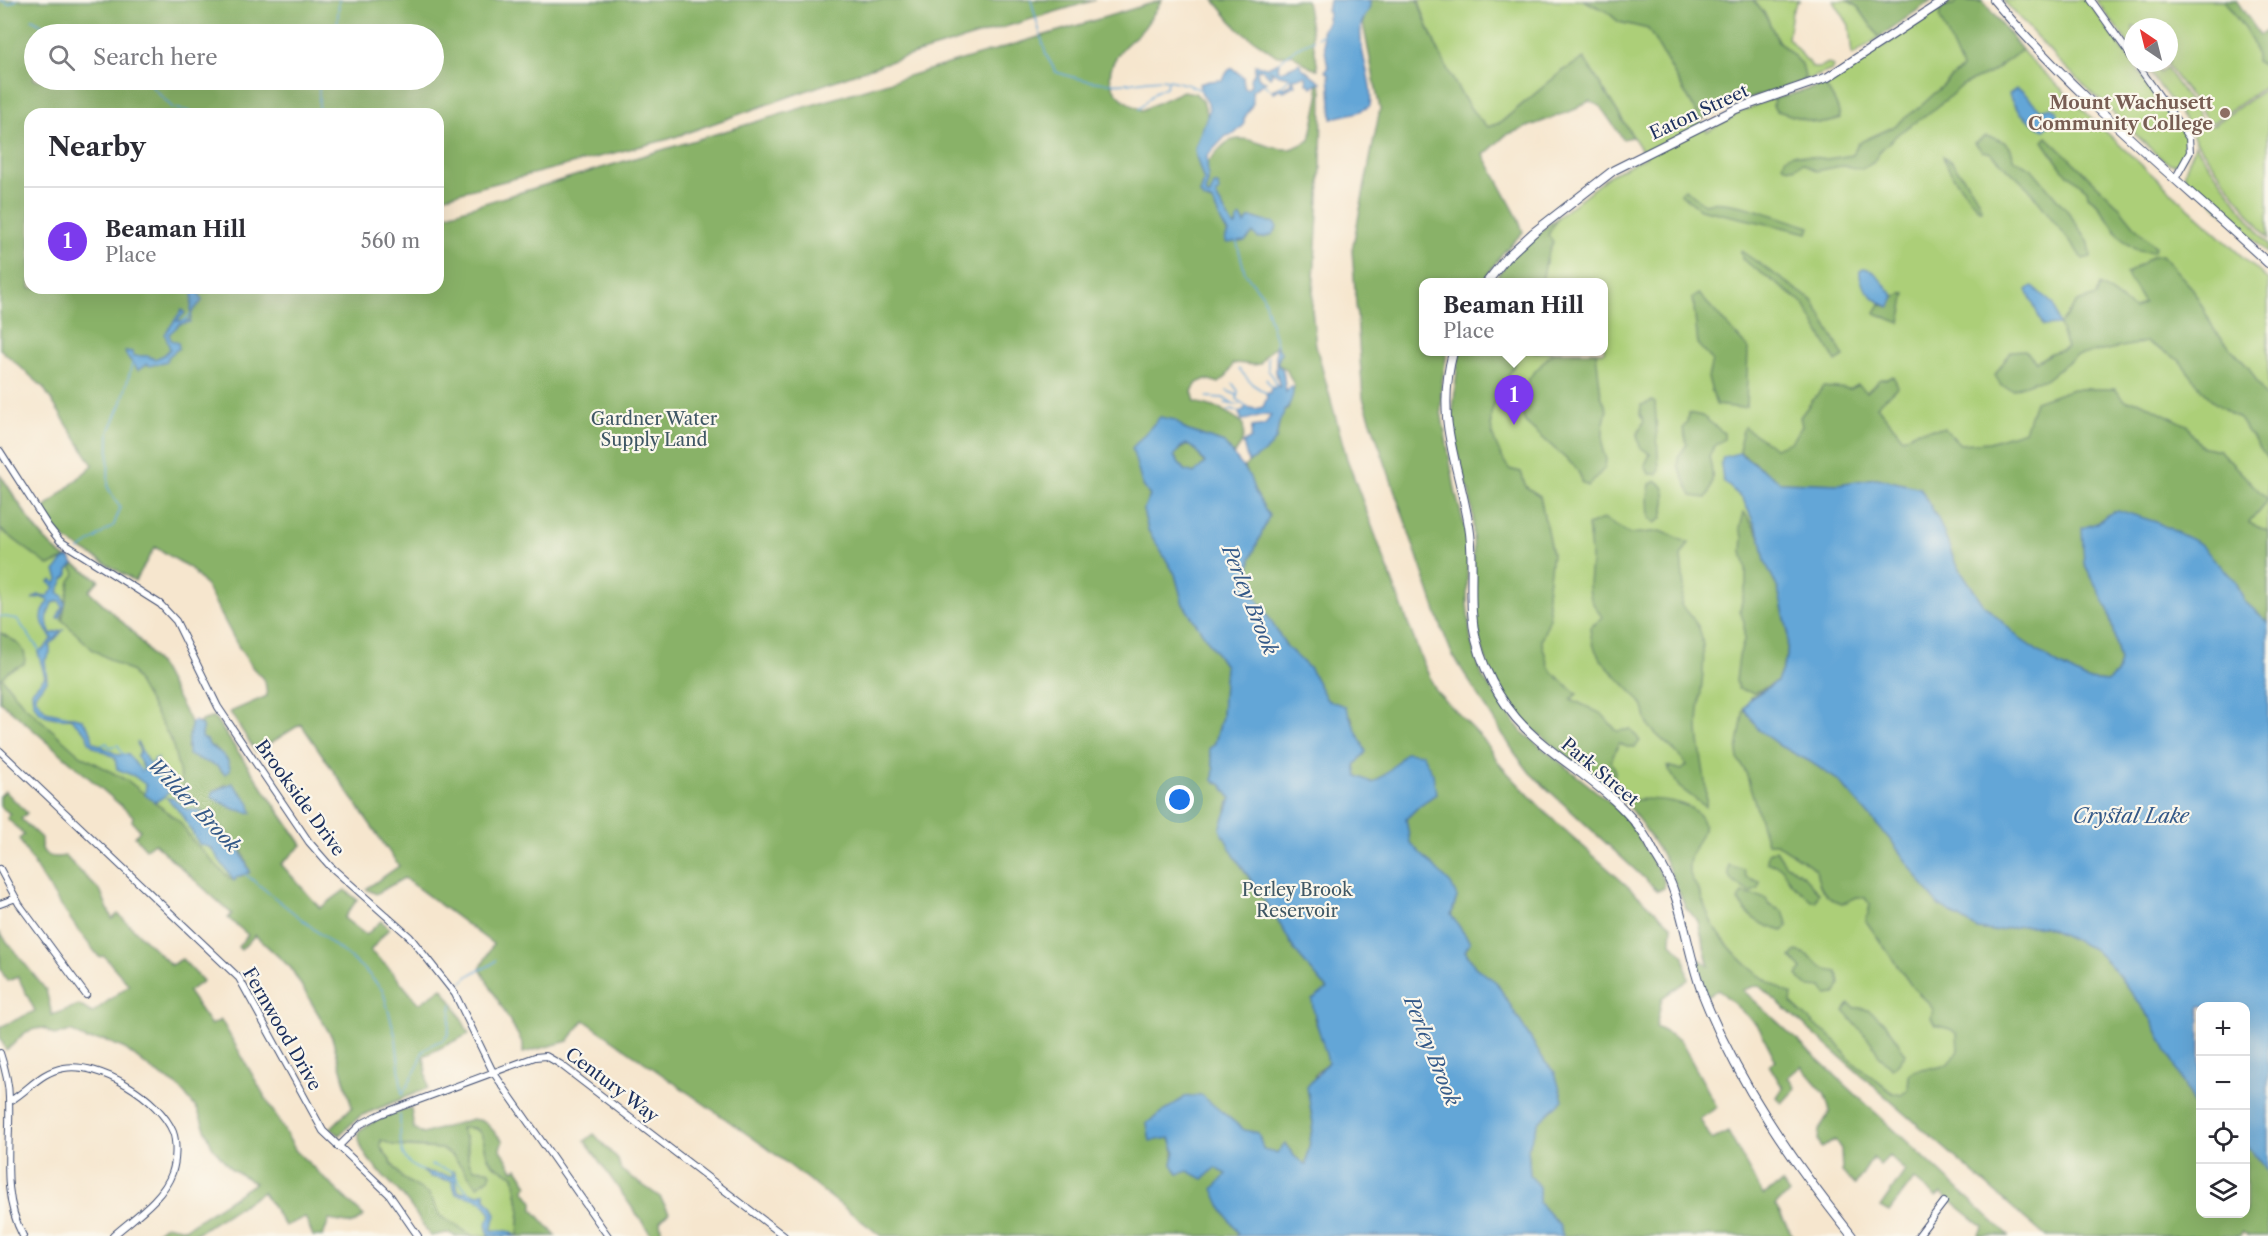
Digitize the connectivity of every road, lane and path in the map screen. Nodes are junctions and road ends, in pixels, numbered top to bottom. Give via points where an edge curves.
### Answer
1 (1945, 0) edge
2 (1994, 0) edge
3 (2091, 0) edge
4 (2124, 46) edge
5 (2142, 72) edge
6 (2175, 179) junction
7 (2268, 263) edge
8 (1490, 278) edge
9 (1452, 356) edge
10 (0, 451) edge
11 (0, 751) edge
12 (0, 869) edge
13 (16, 898) junction
14 (0, 904) edge
15 (86, 995) dead end
16 (0, 1053) edge
17 (494, 1072) junction
18 (10, 1101) junction
19 (338, 1147) junction
20 (1944, 1202) dead end
21 (24, 1236) edge
22 (113, 1236) edge
23 (417, 1236) edge
24 (608, 1236) edge
25 (784, 1236) edge
26 (1852, 1236) edge
27 (1917, 1236) edge

1 - 8 street, Eaton Street via 1828,77 1736,109 1614,170 1533,233
2 - 6 street via 2068,80
3 - 4 street
5 - 6 street via 2189,138 2190,152
6 - 7 street
9 - 26 street, Park Street via 1445,393 1446,418 1470,534 1473,626 1488,674 1523,725 1611,797 1647,839 1671,885 1701,988 1745,1084
10 - 17 street, Brookside Drive via 60,542 153,599 176,621 218,707 309,842 420,949 457,997
11 - 19 street, Fernwood Drive via 239,978 316,1120
12 - 13 street
13 - 14 street
13 - 15 street
16 - 18 street
17 - 19 street, Century Way via 369,1119
17 - 24 street, Brookside Drive
17 - 25 street, Century Way via 535,1057 548,1057
18 - 21 street via 6,1186
18 - 22 street via 49,1072 87,1067 106,1073 159,1111 174,1137 172,1175 159,1195
19 - 23 street, Fernwood Drive via 389,1194
20 - 27 street

